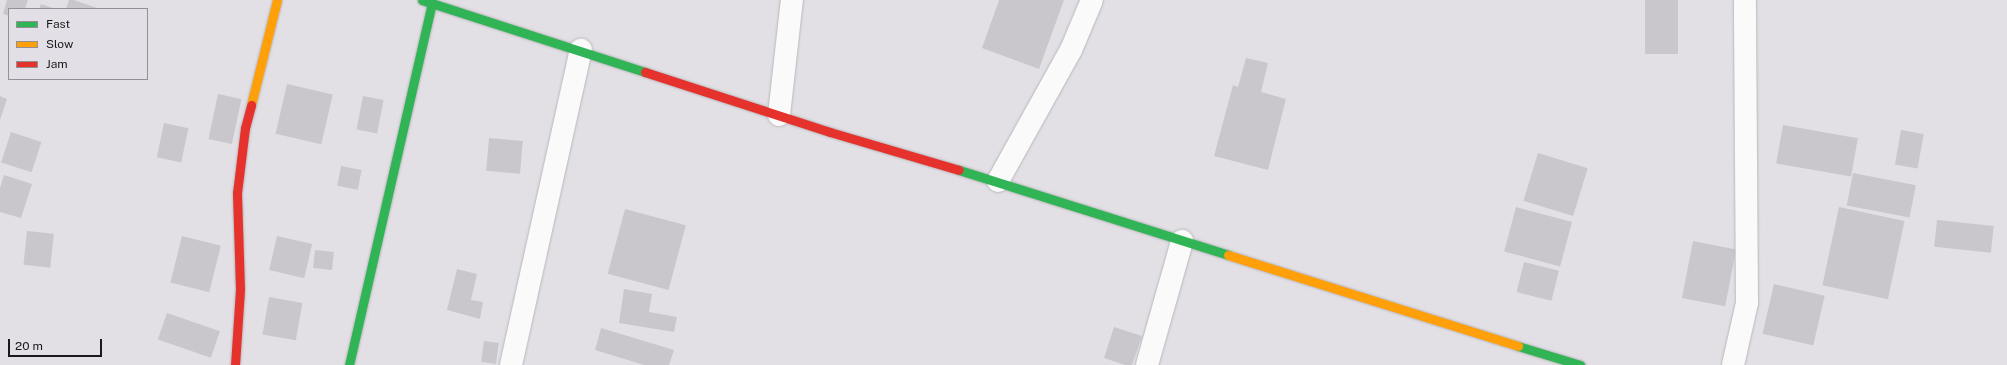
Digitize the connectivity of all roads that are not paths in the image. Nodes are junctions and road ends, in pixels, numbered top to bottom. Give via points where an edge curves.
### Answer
1 (277, 0) edge
2 (422, 0) edge
3 (792, 0) edge
4 (1092, 0) edge
5 (1745, 0) edge
6 (432, 3) junction
7 (581, 50) junction
8 (779, 115) junction
9 (998, 181) junction
10 (1182, 241) junction
11 (235, 365) edge
12 (348, 365) edge
13 (511, 365) edge
14 (1147, 365) edge
15 (1580, 365) edge
16 (1733, 365) edge

1 - 11 main road via 245,128 237,193 240,289
2 - 6 main road
3 - 8 street
4 - 9 street via 1071,50
5 - 16 street via 1747,303
6 - 7 main road
6 - 12 main road
7 - 8 main road
7 - 13 street
8 - 9 main road
9 - 10 main road
10 - 14 street
10 - 15 main road

